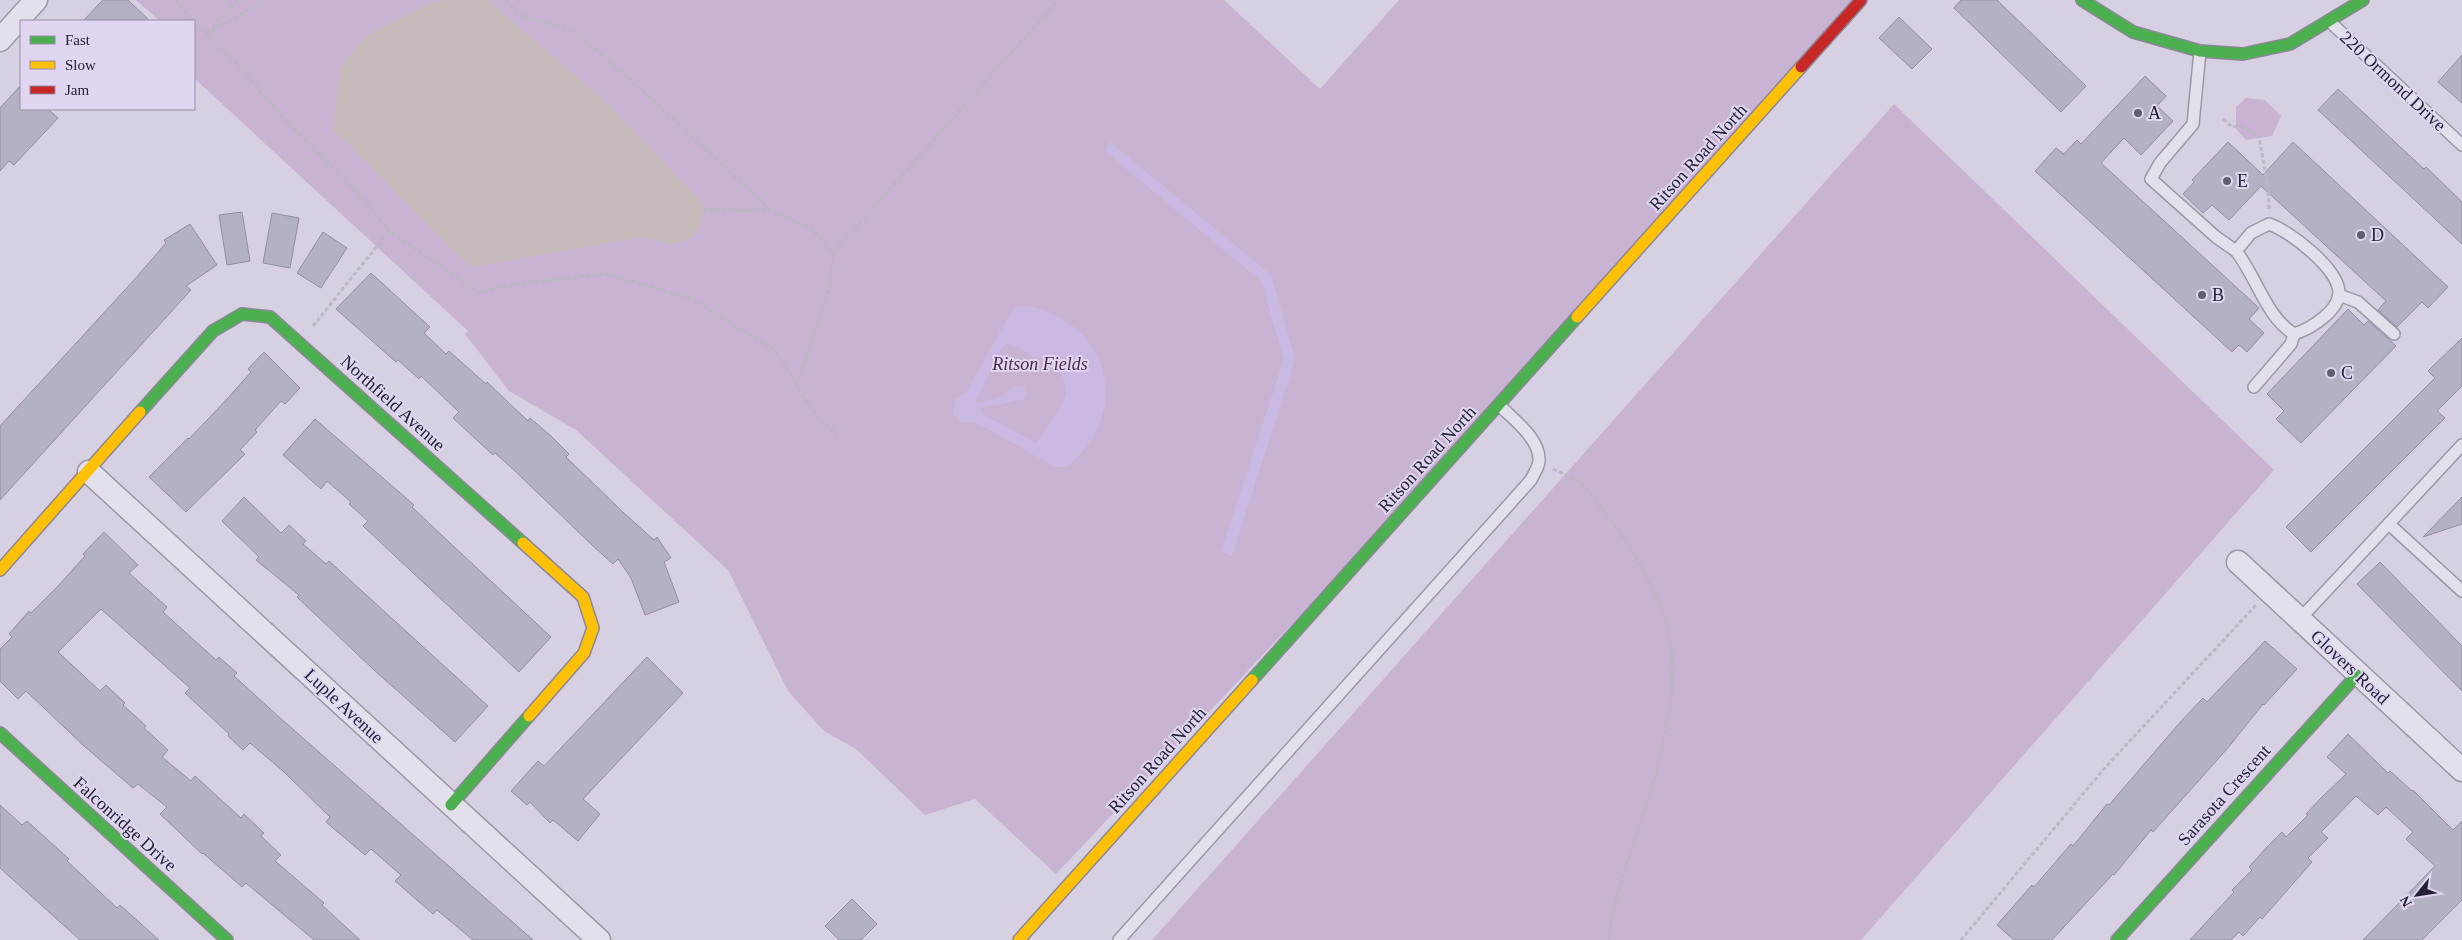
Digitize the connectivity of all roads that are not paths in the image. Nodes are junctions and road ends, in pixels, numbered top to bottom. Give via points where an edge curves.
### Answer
1 (36, 0) edge
2 (1861, 0) edge
3 (2082, 0) edge
4 (2362, 0) edge
5 (2329, 20) junction
6 (0, 40) edge
7 (2200, 51) junction
8 (2460, 141) edge
9 (2236, 251) junction
10 (2339, 295) junction
11 (2294, 334) junction
12 (2394, 334) dead end
13 (2254, 387) dead end
14 (1499, 405) junction
15 (2462, 445) edge
16 (89, 472) junction
17 (2389, 524) junction
18 (2238, 562) dead end
19 (0, 570) edge
20 (2462, 591) edge
21 (2299, 620) junction
22 (2357, 674) junction
23 (0, 733) edge
24 (2462, 770) edge
25 (451, 804) junction
26 (227, 940) edge
27 (599, 940) edge
28 (1019, 940) edge
29 (1119, 940) edge
30 (2117, 940) edge

1 - 6 street
2 - 14 street, Ritson Road North
3 - 7 street via 2133,32
4 - 5 street
5 - 7 street via 2290,44 2243,54
5 - 8 lane, 220 Ormond Drive
7 - 9 lane via 2193,124 2160,163 2151,179
9 - 10 lane via 2251,233 2269,224 2283,229 2326,267 2336,281
9 - 11 lane via 2248,266 2274,314
10 - 11 lane via 2333,308 2319,321
10 - 12 lane via 2358,302
11 - 13 lane via 2291,344
14 - 28 street, Ritson Road North
14 - 29 lane via 1526,432 1537,449 1539,463 1531,480
15 - 17 lane
16 - 19 street, Northfield Avenue
16 - 25 street, Luple Avenue
16 - 25 street, Northfield Avenue via 212,331 242,314 270,317 583,598 593,628 584,653
17 - 20 lane
17 - 21 lane
18 - 21 street, Glovers Road
21 - 22 street, Glovers Road
22 - 24 street, Glovers Road
22 - 30 street, Sarasota Crescent
23 - 26 street, Falconridge Drive
25 - 27 street, Luple Avenue

